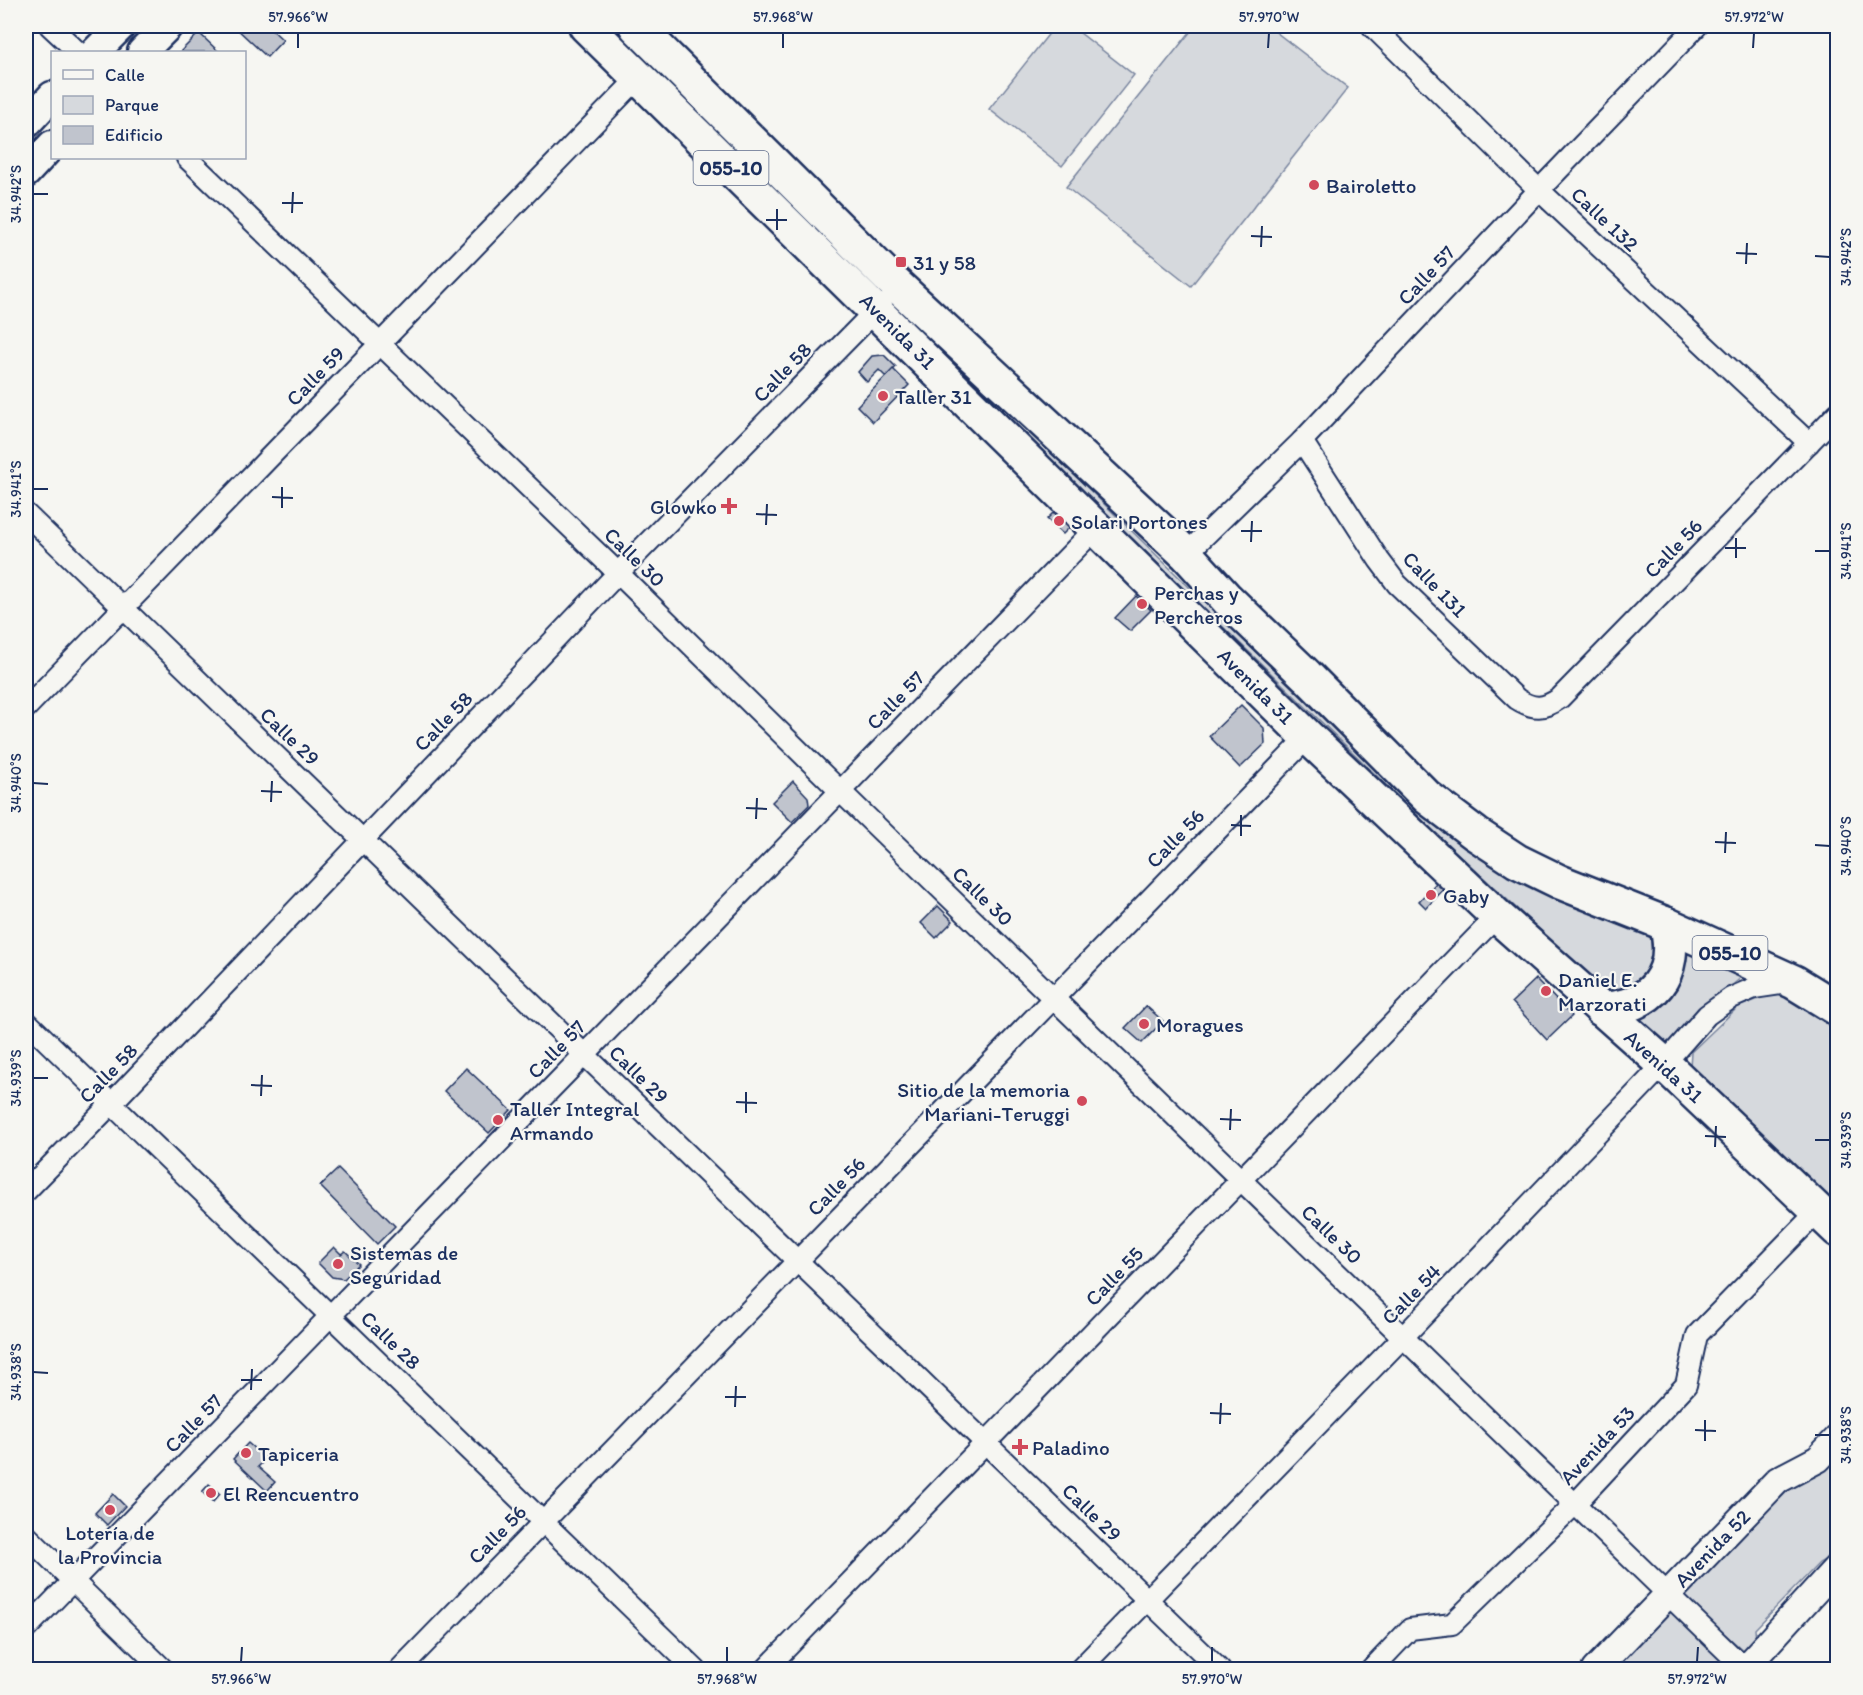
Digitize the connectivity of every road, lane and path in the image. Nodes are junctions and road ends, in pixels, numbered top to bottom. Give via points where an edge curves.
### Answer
1 (51, 26) edge
2 (121, 26) edge
3 (168, 26) edge
4 (586, 26) edge
5 (636, 26) edge
6 (1372, 26) edge
7 (1697, 26) edge
8 (77, 51) edge
9 (96, 51) edge
10 (143, 51) edge
11 (639, 77) junction
12 (51, 97) edge
13 (26, 124) edge
14 (51, 146) edge
15 (187, 159) edge
16 (26, 173) edge
17 (1539, 190) junction
18 (899, 288) junction
19 (876, 310) junction
20 (379, 345) junction
21 (1838, 413) edge
22 (1302, 441) junction
23 (1809, 443) junction
24 (26, 514) edge
25 (1097, 527) junction
26 (1186, 554) junction
27 (618, 573) junction
28 (123, 608) junction
29 (1536, 707) joint
30 (26, 708) edge
31 (1308, 737) junction
32 (840, 791) junction
33 (363, 840) junction
34 (1497, 916) junction
35 (1666, 924) junction
36 (1794, 982) junction
37 (1053, 997) junction
38 (1601, 1009) junction
39 (1838, 1009) edge
40 (26, 1021) edge
41 (584, 1054) junction
42 (1664, 1064) junction
43 (111, 1104) junction
44 (1241, 1180) junction
45 (26, 1191) edge
46 (1828, 1221) edge
47 (797, 1261) junction
48 (330, 1316) junction
49 (1403, 1337) junction
50 (1838, 1438) edge
51 (985, 1443) junction
52 (1575, 1504) junction
53 (543, 1522) junction
54 (26, 1535) edge
55 (1838, 1566) edge
56 (72, 1581) junction
57 (1668, 1594) junction
58 (1148, 1600) junction
59 (26, 1629) edge
60 (1744, 1669) edge
61 (164, 1670) edge
62 (399, 1670) edge
63 (696, 1670) edge
64 (765, 1670) edge
65 (1080, 1670) edge
66 (1220, 1670) edge
67 (1371, 1670) edge
68 (1595, 1670) edge

1 - 8 street
2 - 9 main road
3 - 10 main road
4 - 11 highway, Avenida 31 / 055-10
5 - 18 highway, Avenida 31 / 055-10
6 - 17 street, Calle 132
7 - 17 street, Calle 57
11 - 19 highway, Avenida 31 / 055-10
11 - 20 street, Calle 59
12 - 13 main road
14 - 16 main road
15 - 20 street, Calle 30
17 - 22 street, Calle 57
17 - 23 street, Calle 132
18 - 19 street, Calle 58
18 - 26 highway, Avenida 31 / 055-10
19 - 25 highway, Avenida 31 / 055-10
19 - 27 street, Calle 58
20 - 27 street, Calle 30
20 - 28 street, Calle 59
21 - 23 street, Calle 56
22 - 26 street, Calle 57
22 - 29 street, Calle 131 via 1397,584 1517,699
23 - 29 street, Calle 56 via 1560,698 1548,706
24 - 28 street, Calle 29
25 - 31 highway, Avenida 31 / 055-10
25 - 32 street, Calle 57
26 - 35 highway, Avenida 31 / 055-10 via 1427,797 1517,861
27 - 32 street, Calle 30
27 - 33 street, Calle 58
28 - 30 street, Calle 59
28 - 33 street, Calle 29
31 - 34 highway, Avenida 31 / 055-10
31 - 37 street, Calle 56
32 - 37 street, Calle 30
32 - 41 street, Calle 57
33 - 41 street, Calle 29
33 - 43 street, Calle 58
34 - 38 highway, Avenida 31 / 055-10
34 - 44 street, Calle 55
35 - 36 highway, Avenida 31 / 055-10
35 - 38 highway via 1670,952 1660,981 1635,1004
36 - 39 highway, Avenida 31 / 055-10
36 - 42 street, Calle 54 via 1754,988 1731,998 1707,1015
37 - 44 street, Calle 30
37 - 47 street, Calle 56
38 - 42 highway, Avenida 31 / 055-10
40 - 43 street, Calle 28
41 - 47 street, Calle 29
41 - 48 street, Calle 57
42 - 46 highway, Avenida 31 / 055-10
42 - 49 street, Calle 54
43 - 45 street, Calle 58
43 - 48 street, Calle 28
44 - 49 street, Calle 30
44 - 51 street, Calle 55
46 - 52 street, Avenida 53 via 1698,1335 1686,1385
47 - 51 street, Calle 29
47 - 53 street, Calle 56
48 - 53 street, Calle 28
48 - 56 street, Calle 57
49 - 52 street, Calle 30
49 - 58 street, Calle 54
50 - 57 street, Avenida 52 via 1818,1459 1778,1480
51 - 58 street, Calle 29
51 - 64 street, Calle 55
52 - 57 street, Calle 30
52 - 67 street, Avenida 53 via 1452,1624 1410,1629
53 - 62 street, Calle 56
53 - 63 street, Calle 28
54 - 56 street
55 - 60 street
56 - 59 street, Calle 57
56 - 61 street
57 - 60 street, Calle 30
57 - 68 street, Avenida 52
58 - 65 street, Calle 54
58 - 66 street, Calle 29

